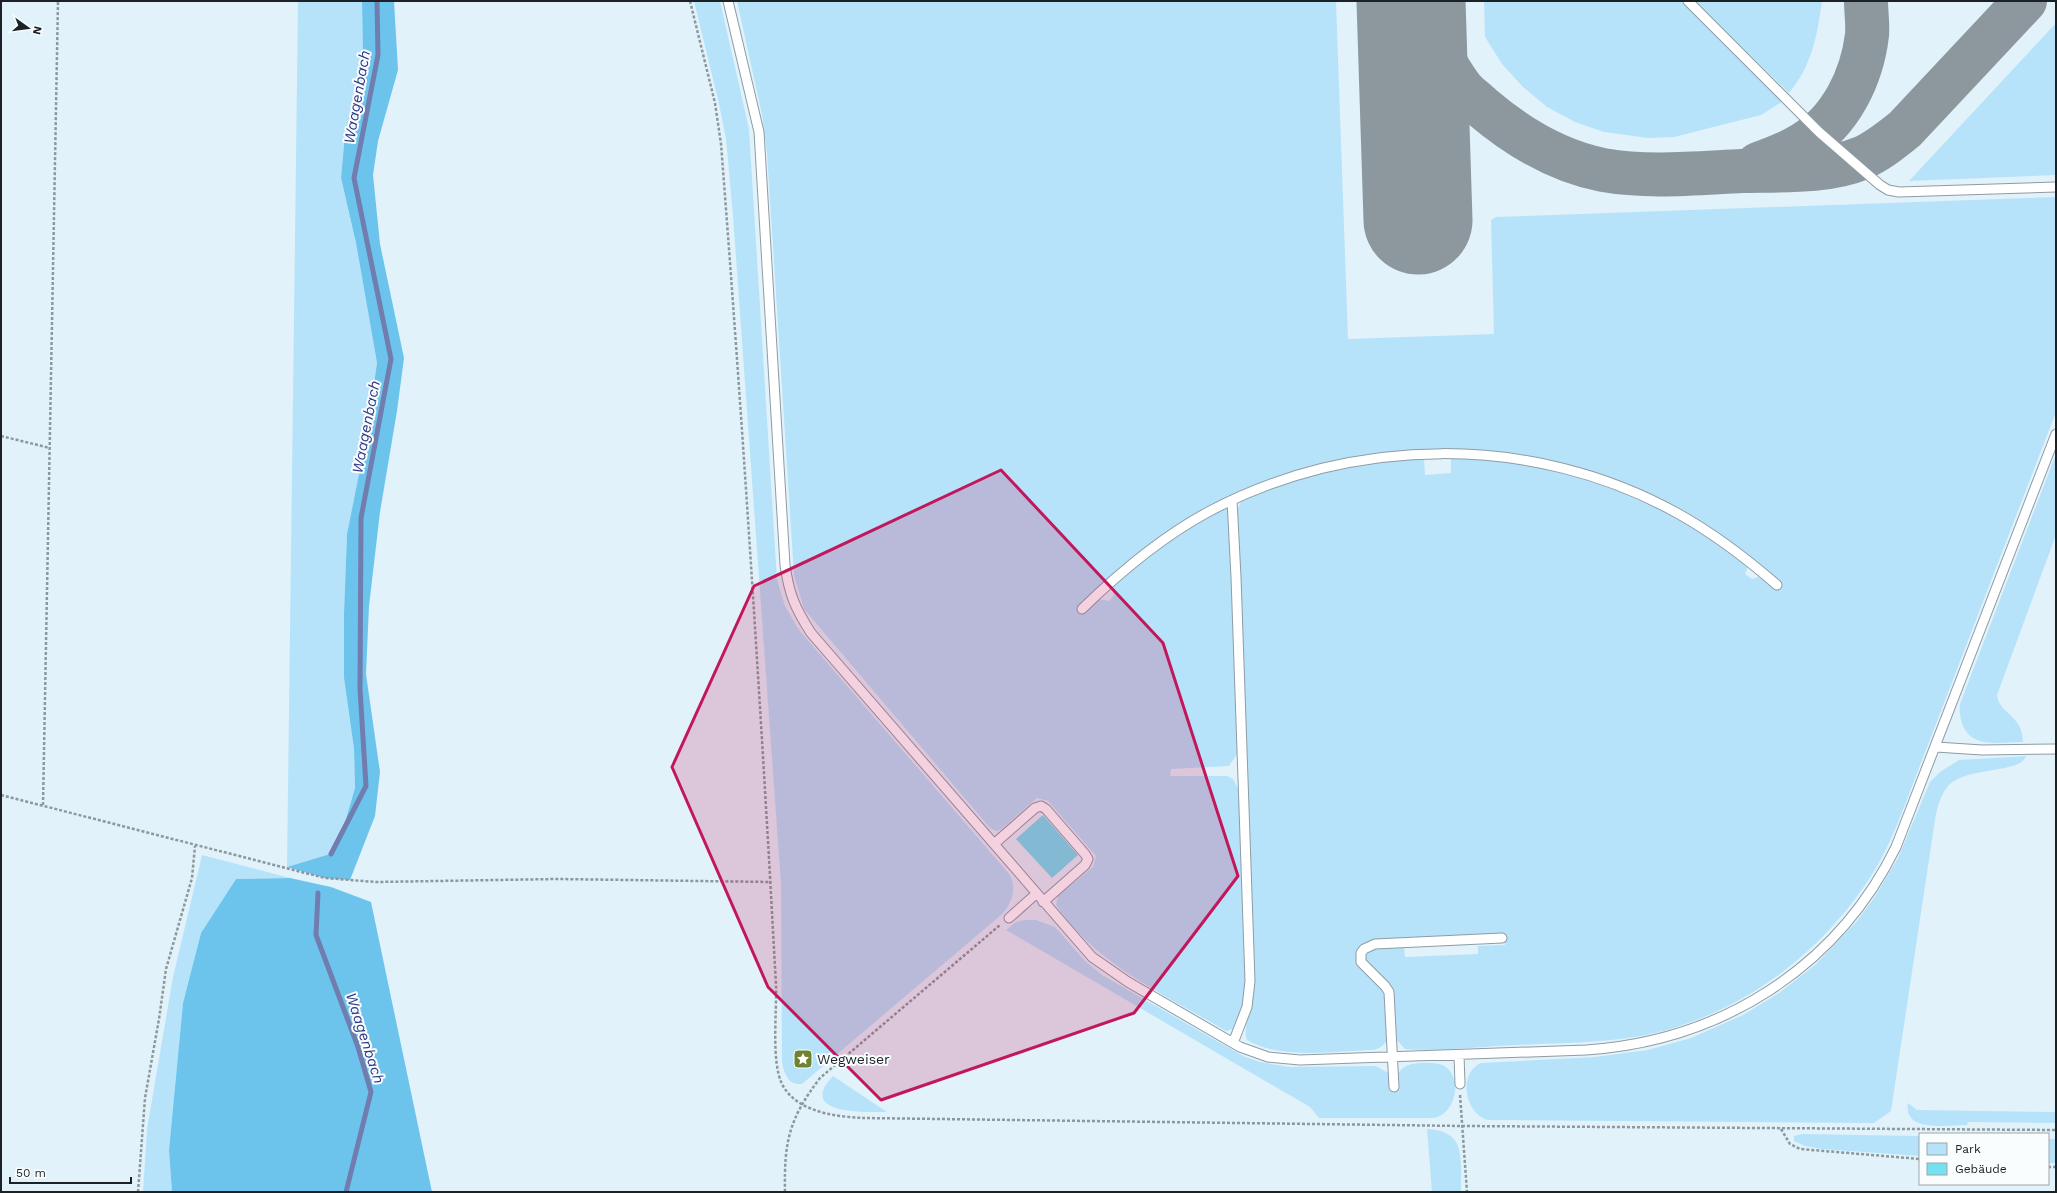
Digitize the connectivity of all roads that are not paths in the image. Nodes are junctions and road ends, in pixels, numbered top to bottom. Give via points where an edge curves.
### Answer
1 (728, 1) edge
2 (1688, 1) edge
3 (2056, 187) edge
4 (2056, 434) edge
5 (1232, 500) junction
6 (1777, 585) dead end
7 (1082, 609) dead end
8 (1936, 747) junction
9 (2056, 749) edge
10 (994, 844) junction
11 (1036, 894) junction
12 (1043, 902) junction
13 (1009, 918) road end
14 (1502, 938) dead end
15 (1233, 1043) junction
16 (1459, 1055) junction
17 (1392, 1057) junction
18 (1460, 1084) road end
19 (1394, 1087) dead end

1 - 10 lane via 759,132 788,590 798,613 811,633
2 - 3 lane via 1819,132 1888,190 1899,192
4 - 8 lane
5 - 6 lane via 1308,472 1384,457 1448,453 1526,460 1596,478 1665,507 1734,549
5 - 7 lane via 1194,520 1148,550
5 - 15 lane via 1250,981 1248,1007
8 - 9 lane via 1982,750
8 - 16 lane via 1901,836 1874,885 1849,920 1824,947 1794,974 1769,991 1734,1012 1709,1023 1684,1033 1643,1043 1586,1050
10 - 11 lane
10 - 12 lane via 1038,807 1045,807 1085,854 1087,861
11 - 12 lane
11 - 13 lane
12 - 15 lane via 1097,962
14 - 17 lane via 1375,944 1365,947 1361,953 1361,962 1389,992
15 - 17 lane via 1254,1052 1283,1059
16 - 17 lane
16 - 18 lane
17 - 19 lane

